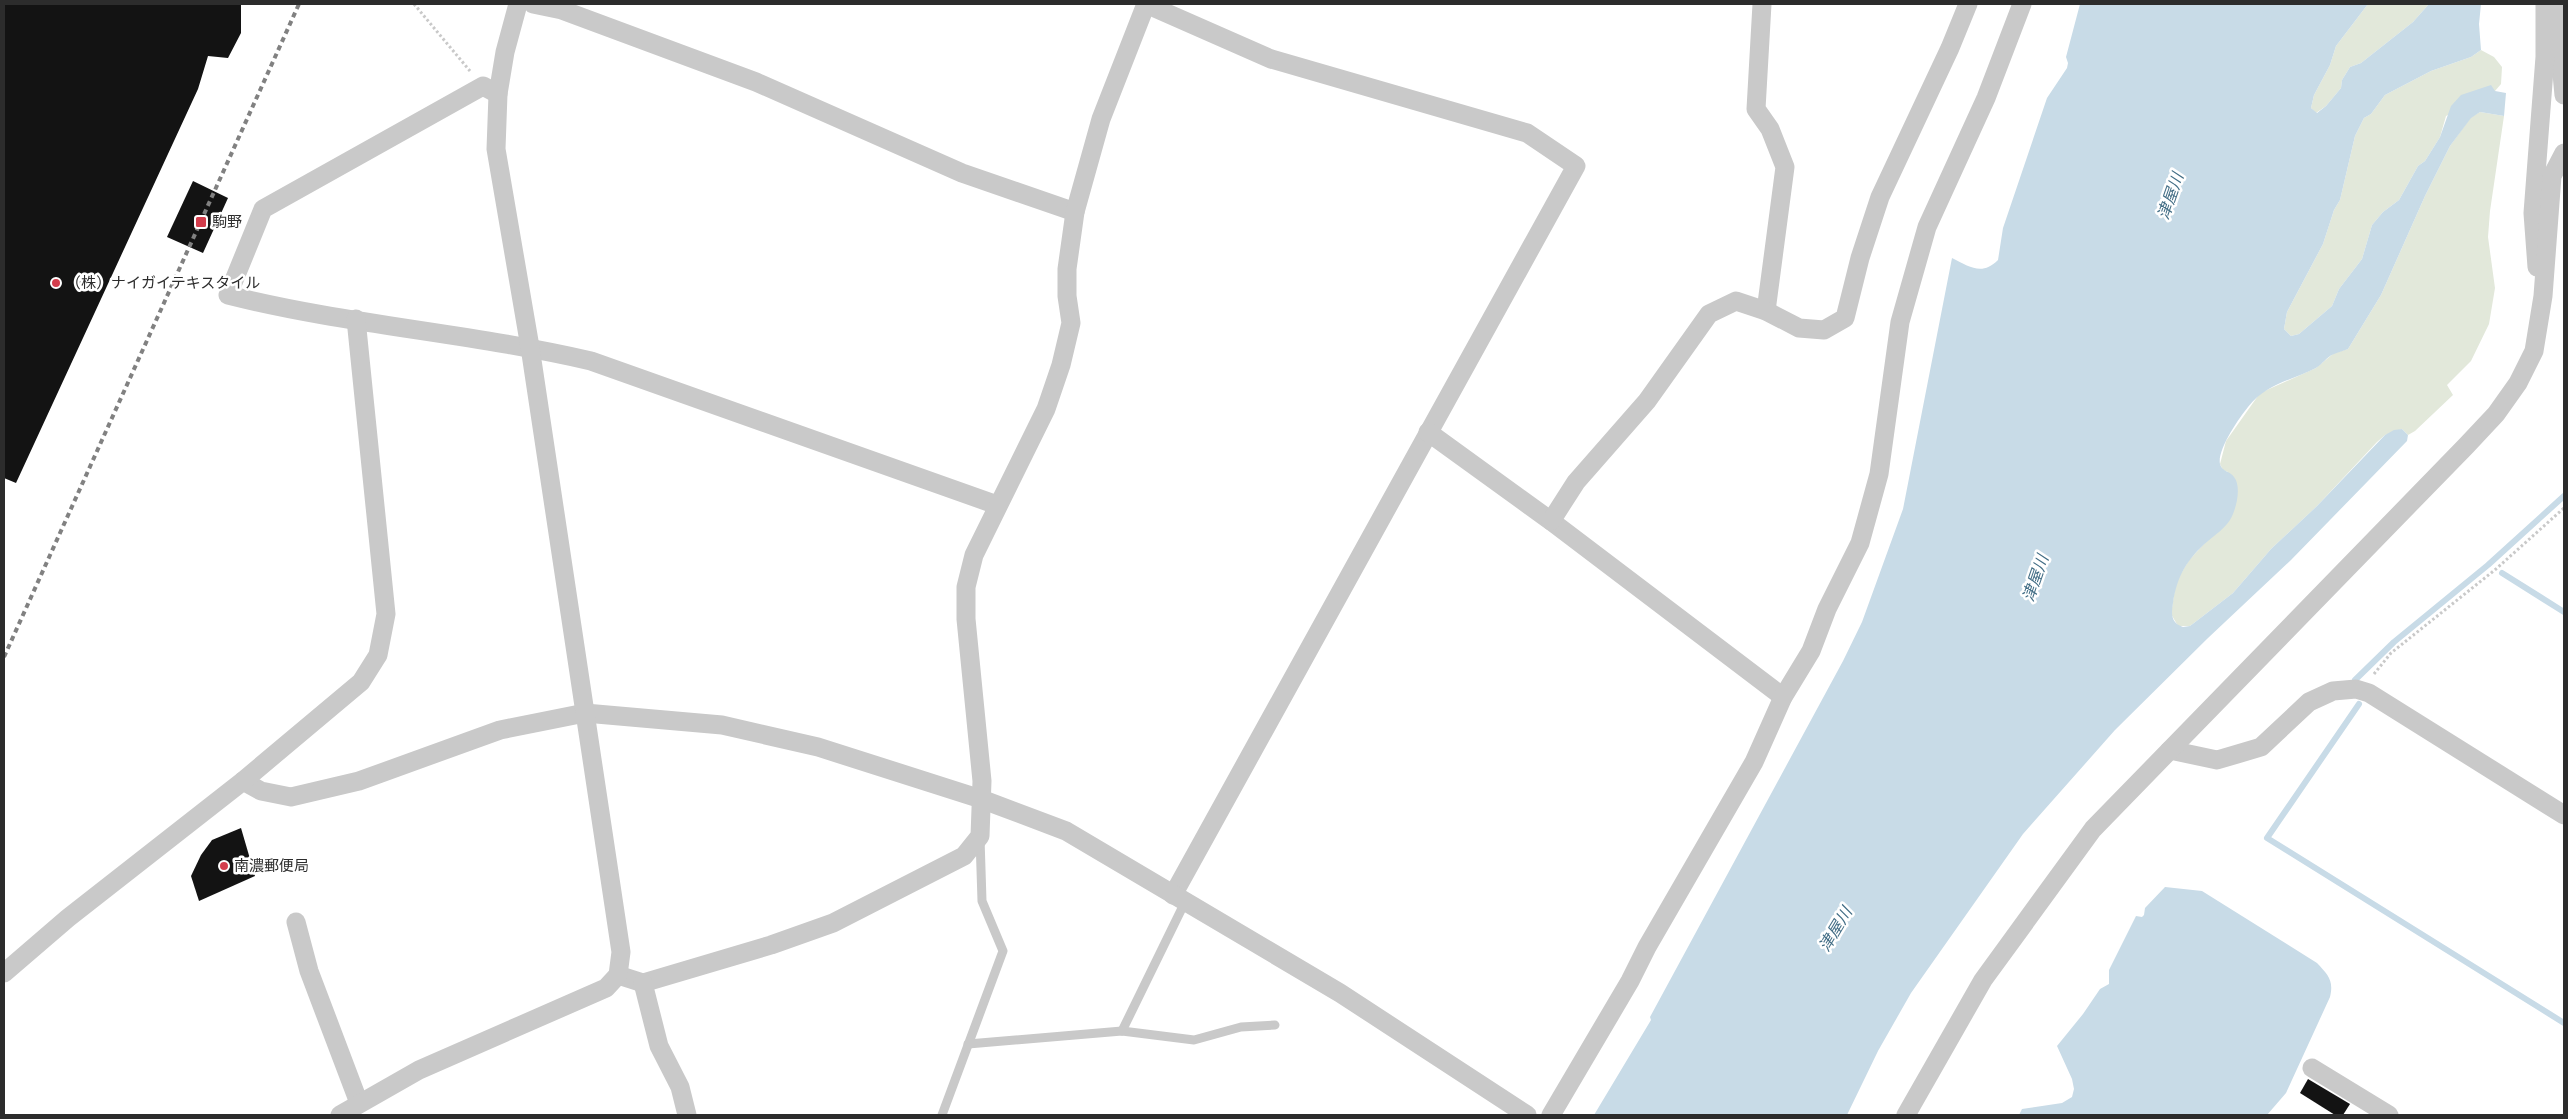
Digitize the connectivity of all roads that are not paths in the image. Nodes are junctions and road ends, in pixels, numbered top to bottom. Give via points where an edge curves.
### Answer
1 (518, 4) edge
2 (532, 4) edge
3 (1146, 4) edge
4 (1762, 4) edge
5 (1968, 4) edge
6 (2022, 4) edge
7 (2545, 4) edge
8 (2555, 4) edge
9 (491, 90) junction
10 (2564, 95) edge
11 (2564, 153) edge
12 (1075, 212) junction
13 (2543, 296) junction
14 (1766, 311) junction
15 (356, 319) junction
16 (530, 347) junction
17 (1428, 432) junction
18 (997, 505) junction
19 (1551, 521) junction
20 (1783, 697) junction
21 (586, 713) junction
22 (2170, 750) junction
23 (243, 781) junction
24 (981, 799) junction
25 (2564, 815) edge
26 (980, 836) junction
27 (1179, 898) junction
28 (296, 922) dead end
29 (4, 973) edge
30 (618, 975) junction
31 (644, 983) junction
32 (1275, 1025) dead end
33 (1122, 1031) junction
34 (968, 1044) junction
35 (2312, 1068) dead end
36 (1931, 1071) junction
37 (360, 1104) junction
38 (340, 1115) edge
39 (687, 1115) edge
40 (942, 1115) edge
41 (1527, 1115) edge
42 (1551, 1115) edge
43 (1906, 1115) edge
44 (1910, 1115) edge
45 (2389, 1115) edge

1 - 9 street
2 - 12 street via 562,10 756,82 962,173
3 - 12 street via 1101,119
3 - 17 street via 1271,59 1527,133 1576,166
4 - 14 street via 1756,109 1770,129 1785,166
5 - 14 street via 1880,197 1845,318 1824,330 1799,328
6 - 20 street via 1986,98 1925,237 1900,322 1879,474 1860,543 1827,609 1811,651
7 - 13 street via 2545,56 2533,213 2535,254
8 - 10 street
9 - 15 street via 263,209 228,295 275,307
9 - 16 street via 496,149
11 - 13 street via 2552,176
12 - 18 street via 1067,269 1071,323 1061,365 1046,409
13 - 22 street via 2534,351 2518,383 2496,414
14 - 19 street via 1736,301 1709,314 1647,401 1576,482
15 - 16 street
15 - 23 street via 386,614 378,655 361,682
16 - 18 street via 591,361
16 - 21 street
17 - 19 street
17 - 27 street
18 - 24 street via 974,555 966,587
19 - 20 street
20 - 42 street via 1754,762
21 - 23 street via 500,730 359,781 292,797 261,791
21 - 24 street via 722,725 760,733 818,747
21 - 30 street via 621,952
22 - 25 street via 2218,760 2261,747 2309,702 2333,691 2356,689 2369,693
22 - 36 street via 2093,829 1983,980
23 - 29 street via 68,918
24 - 26 street
24 - 27 street via 1066,830
26 - 31 street via 964,856 833,923
26 - 34 lane via 982,901 1003,951
27 - 33 lane
27 - 41 street via 1340,992
28 - 37 street via 309,971
30 - 31 street
30 - 37 street via 606,988 418,1070
31 - 39 street via 658,1046 680,1087
32 - 33 lane via 1241,1027 1194,1040
33 - 34 lane
34 - 40 lane
35 - 45 street
36 - 43 street
36 - 44 street
37 - 38 street

